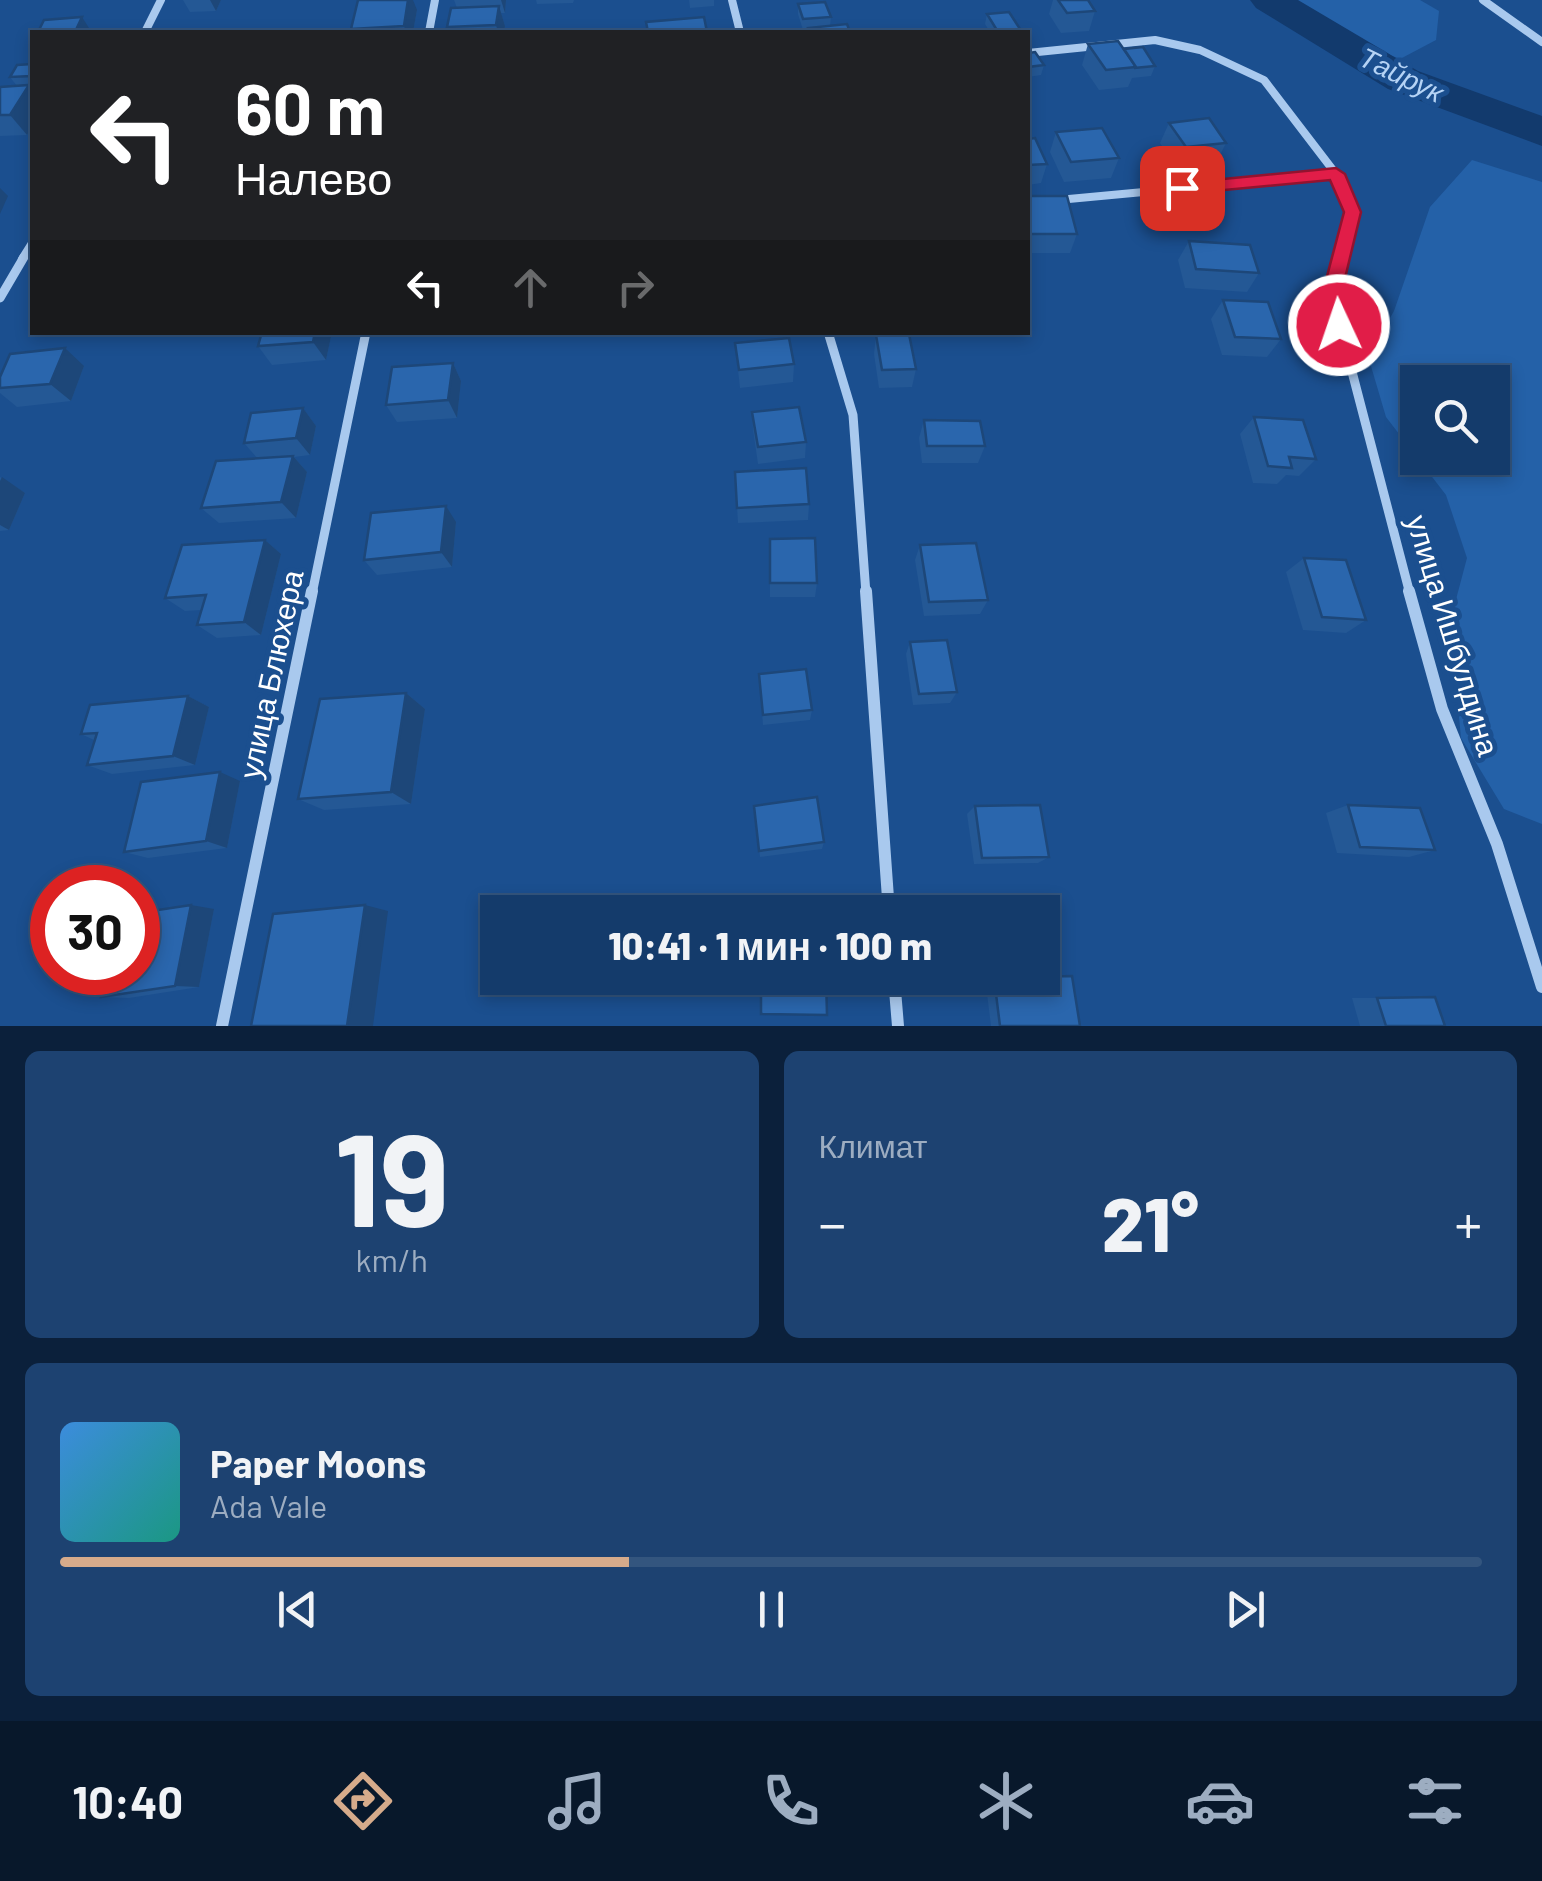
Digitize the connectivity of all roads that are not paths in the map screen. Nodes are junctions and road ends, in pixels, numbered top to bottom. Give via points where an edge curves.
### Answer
1 (161, 0) edge
2 (435, 0) edge
3 (732, 0) edge
4 (1484, 0) edge
5 (146, 30) edge
6 (429, 30) edge
7 (740, 30) edge
8 (1542, 42) edge
9 (1030, 53) edge
10 (1336, 174) junction
11 (1047, 202) edge
12 (30, 246) edge
13 (0, 298) edge
14 (365, 335) edge
15 (829, 335) edge
16 (888, 895) edge
17 (1542, 987) edge
18 (895, 995) edge
19 (222, 1026) edge
20 (898, 1026) edge

1 - 5 street
2 - 6 street
3 - 7 street
4 - 8 street
9 - 10 street, улица Ишбулдина via 1155,40 1200,50 1264,80
10 - 11 street
10 - 17 street, улица Ишбулдина via 1352,212 1332,295 1360,415 1442,710 1496,844
12 - 13 street
14 - 19 street, улица Блюхера
15 - 16 street via 853,414
18 - 20 street

